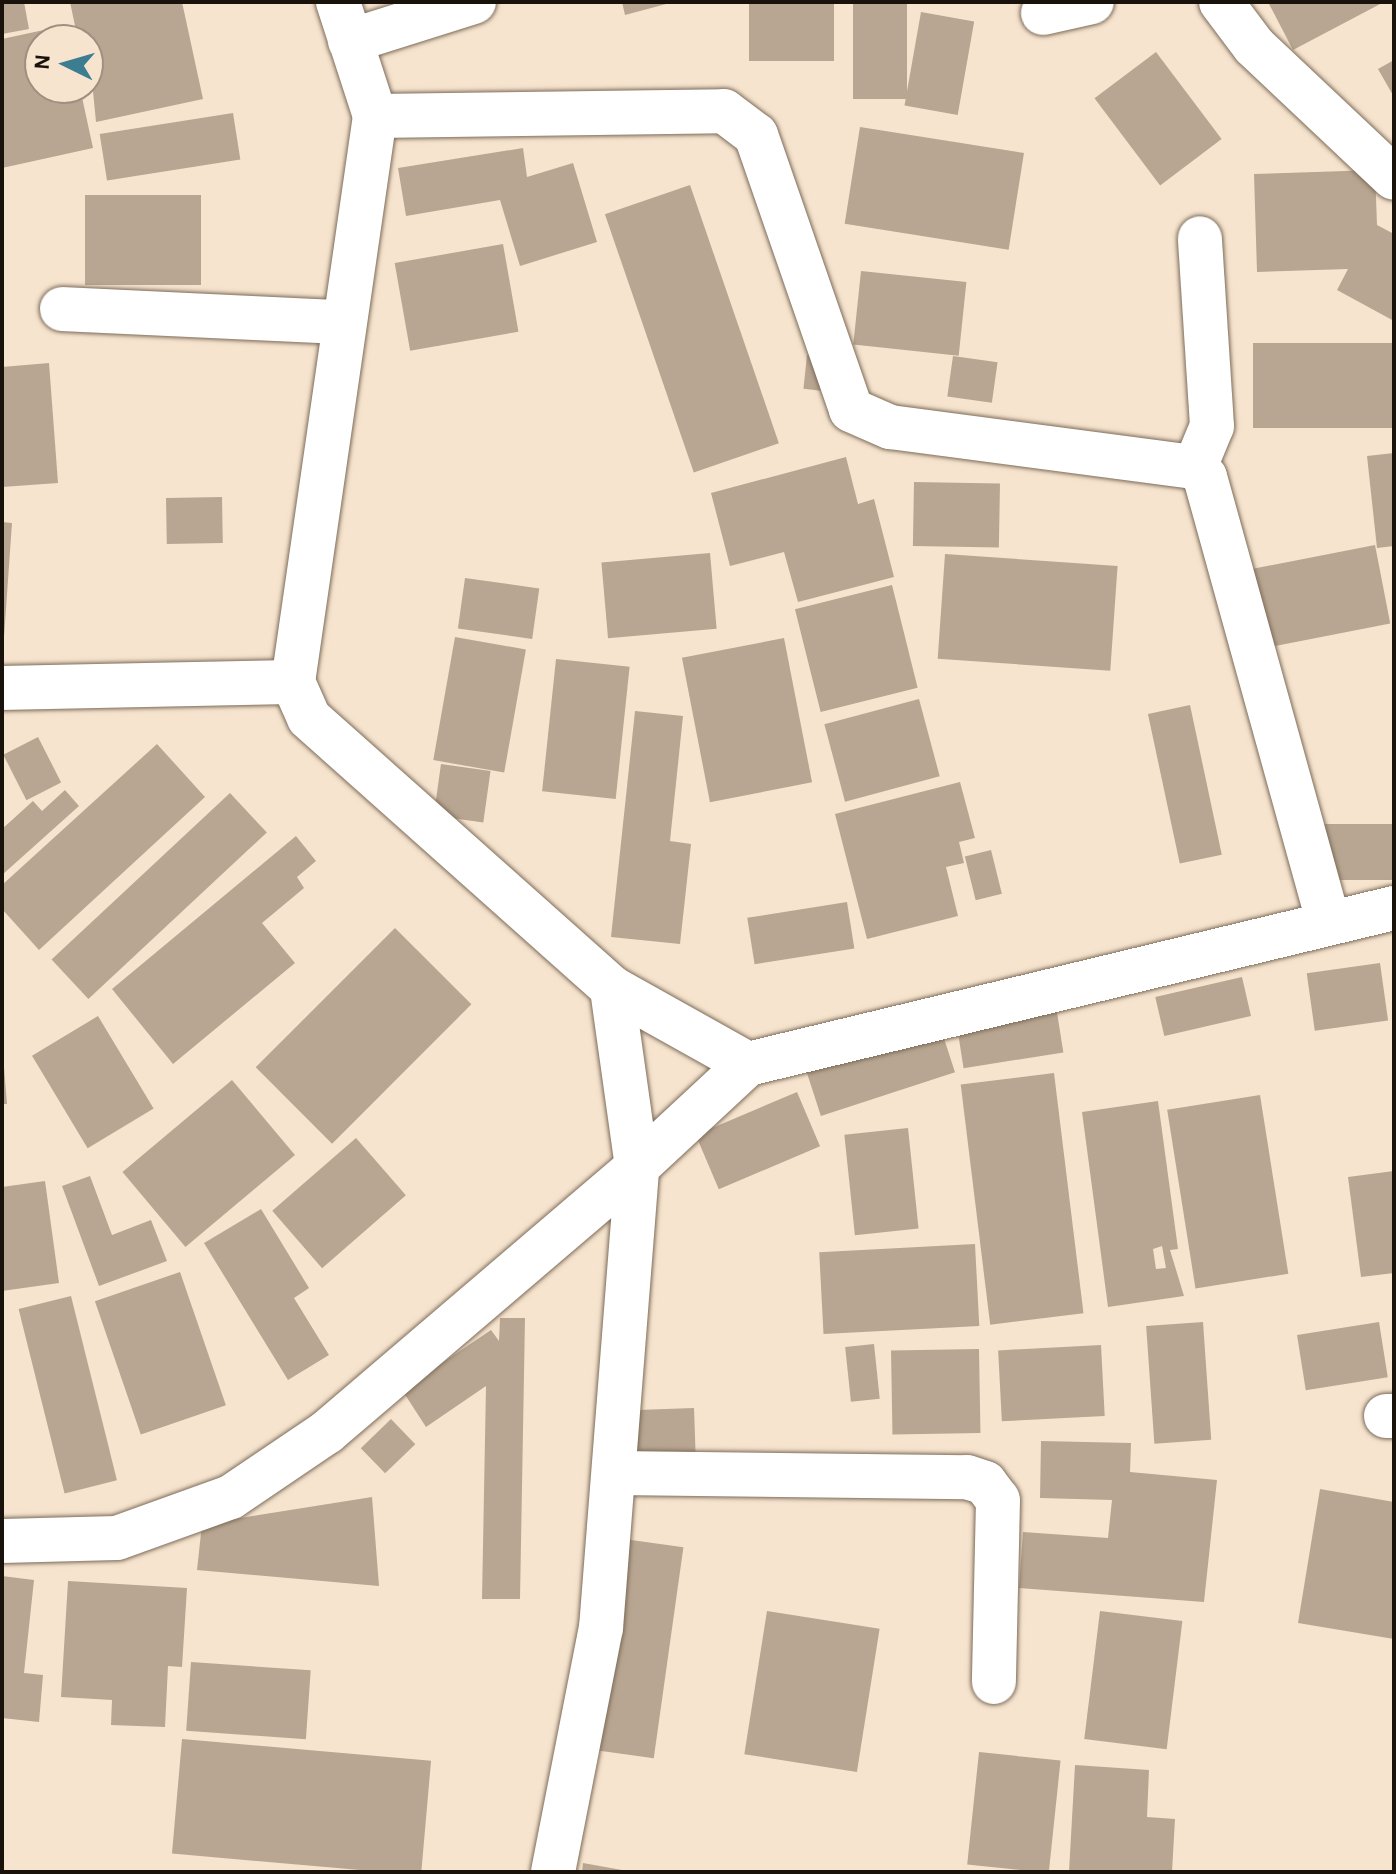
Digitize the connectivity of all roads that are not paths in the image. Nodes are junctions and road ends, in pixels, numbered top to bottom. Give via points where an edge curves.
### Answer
1 (474, 2) edge
2 (1092, 2) edge
3 (1221, 2) edge
4 (1043, 13) dead end
5 (344, 21) edge
6 (375, 116) junction
7 (1394, 178) edge
8 (1200, 238) dead end
9 (62, 309) dead end
10 (340, 322) junction
11 (1195, 467) junction
12 (293, 682) junction
13 (2, 688) edge
14 (1394, 908) edge
15 (1327, 918) junction
16 (612, 988) junction
17 (748, 1064) junction
18 (637, 1167) junction
19 (615, 1473) junction
20 (2, 1541) edge
21 (994, 1682) dead end
22 (553, 1872) edge

1 - 5 street
2 - 4 street
3 - 7 street via 1254,46
5 - 6 street
6 - 10 street
6 - 11 street via 724,111 756,135 851,410 890,427
8 - 11 street via 1212,426
9 - 10 street
10 - 12 street
11 - 15 street via 1205,477
12 - 13 street
12 - 16 street via 309,718
14 - 15 street
15 - 17 street
16 - 17 street
16 - 18 street
17 - 18 street
18 - 19 street
18 - 20 street via 327,1432 231,1497 117,1538
19 - 21 street via 967,1477 985,1483 998,1500
19 - 22 street via 601,1628

